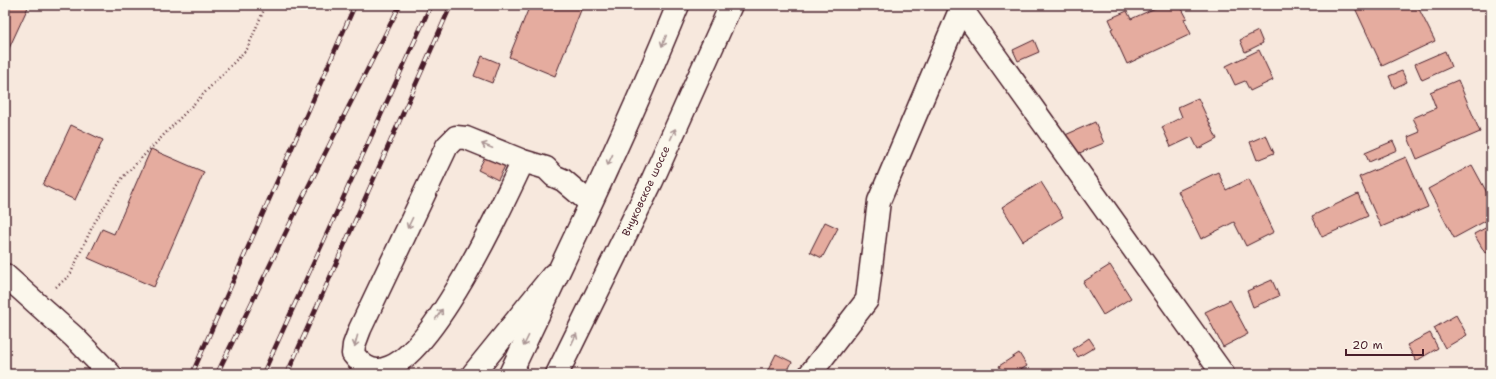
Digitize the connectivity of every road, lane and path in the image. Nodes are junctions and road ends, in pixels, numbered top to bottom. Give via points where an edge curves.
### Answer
1 (266, 5) edge
2 (678, 5) edge
3 (731, 5) edge
4 (525, 162) junction
5 (590, 203) junction
6 (565, 260) junction
7 (6, 278) edge
8 (37, 304) junction
9 (110, 374) edge
10 (473, 374) edge
11 (510, 374) edge
12 (557, 374) edge
13 (810, 374) edge
14 (1223, 374) edge

1 - 8 path via 247,49 123,177 93,225 70,275
2 -> 5 main road via 646,83
12 -> 3 main road, Внуковское шоссе via 652,180
4 -> 4 main road via 466,138 456,137 447,146 360,329 353,354 360,364 379,370 394,365 407,356 456,290
4 - 5 main road via 546,168
5 - 6 main road
6 - 10 main road
6 -> 11 main road
7 - 8 main road
8 - 9 main road
13 - 14 main road via 867,300 879,201 961,8

